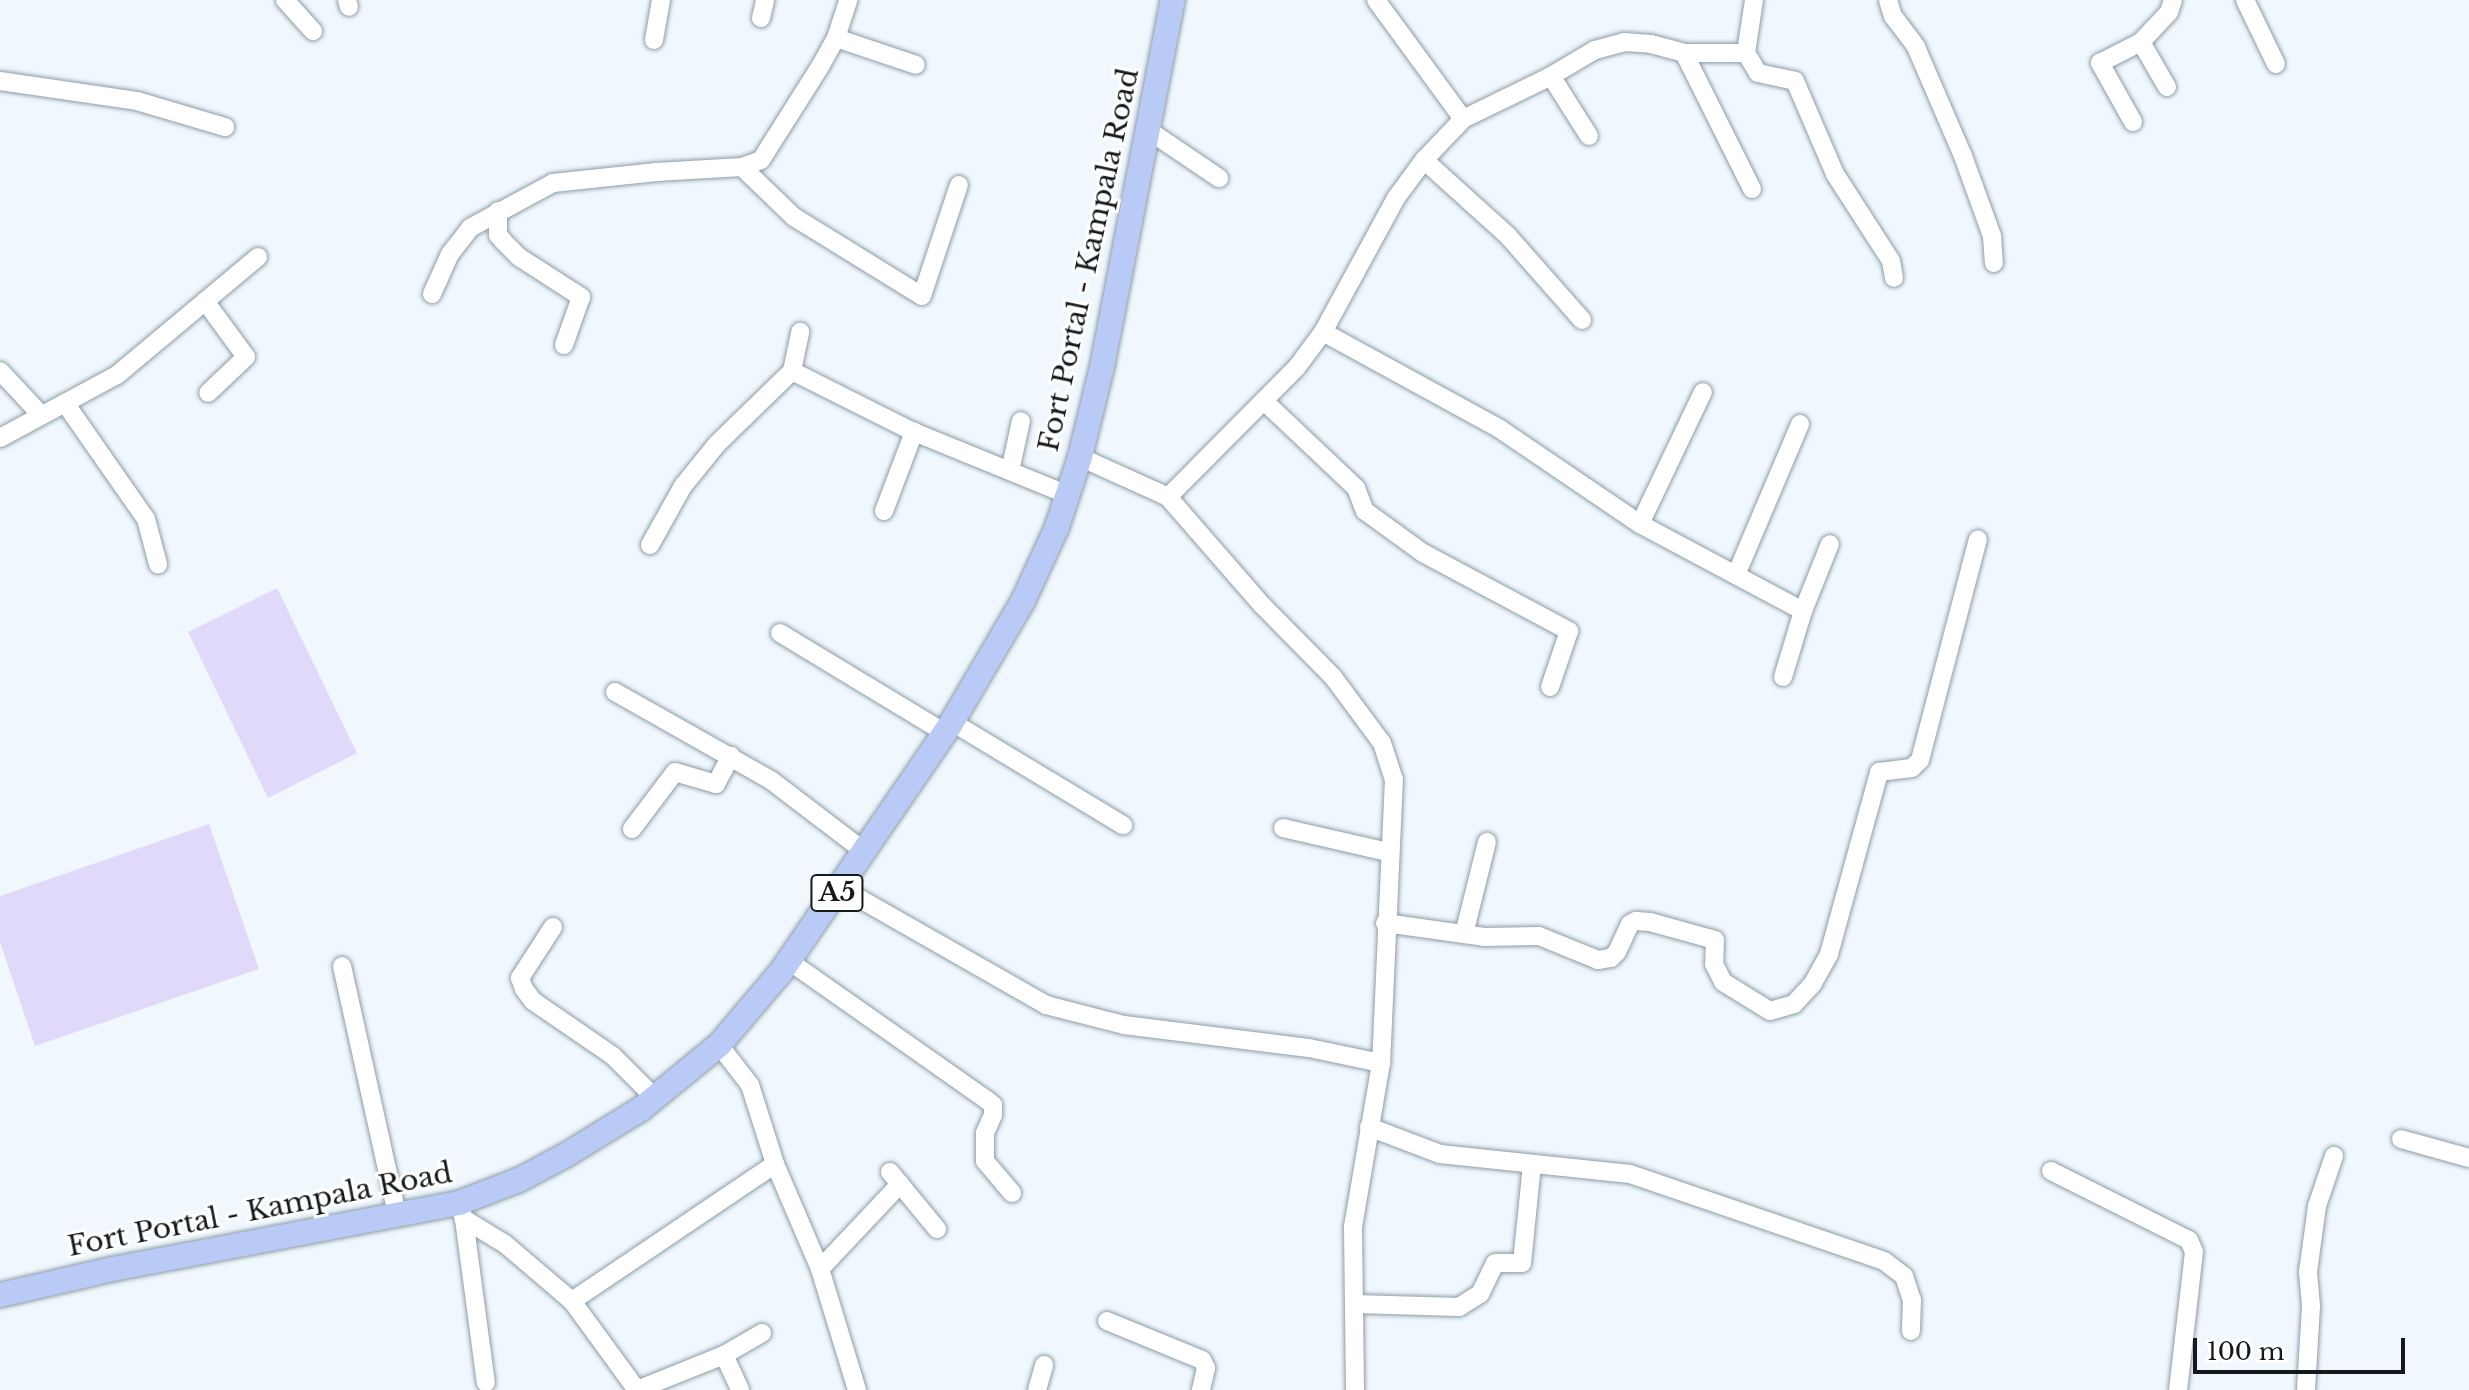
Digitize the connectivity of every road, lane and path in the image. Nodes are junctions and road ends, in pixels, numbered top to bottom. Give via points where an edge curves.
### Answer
1 (285, 0) edge
2 (661, 0) edge
3 (848, 0) edge
4 (1173, 0) edge
5 (1376, 0) edge
6 (1754, 0) edge
7 (1888, 0) edge
8 (2173, 0) edge
9 (2245, 0) edge
10 (313, 31) dead end
11 (836, 38) junction
12 (654, 40) dead end
13 (2141, 42) junction
14 (1684, 53) junction
15 (1746, 53) junction
16 (2276, 64) dead end
17 (916, 65) dead end
18 (1551, 76) junction
19 (0, 81) edge
20 (2167, 87) dead end
21 (1463, 119) junction
22 (2133, 122) dead end
23 (225, 127) dead end
24 (1148, 130) junction
25 (1589, 136) dead end
26 (1424, 160) junction
27 (742, 167) junction
28 (1219, 178) dead end
29 (959, 185) dead end
30 (1752, 189) dead end
31 (498, 211) junction
32 (258, 257) dead end
33 (1994, 263) dead end
34 (1894, 278) dead end
35 (432, 294) dead end
36 (205, 301) junction
37 (1582, 320) dead end
38 (800, 332) dead end
39 (1323, 332) junction
40 (564, 345) dead end
41 (0, 371) edge
42 (792, 371) junction
43 (1703, 392) dead end
44 (208, 393) dead end
45 (1264, 401) junction
46 (65, 403) junction
47 (41, 415) junction
48 (1021, 421) dead end
49 (1800, 424) dead end
50 (914, 432) junction
51 (0, 438) edge
52 (1080, 457) junction
53 (1010, 471) junction
54 (1066, 494) junction
55 (1168, 497) junction
56 (884, 511) dead end
57 (1640, 524) junction
58 (1978, 539) dead end
59 (1830, 544) dead end
60 (650, 545) dead end
61 (158, 564) dead end
62 (1736, 575) junction
63 (1803, 611) junction
64 (780, 633) dead end
65 (1783, 677) dead end
66 (1550, 687) dead end
67 (615, 692) dead end
68 (948, 727) junction
69 (731, 756) junction
70 (1123, 825) dead end
71 (1283, 828) dead end
72 (632, 829) dead end
73 (1487, 842) dead end
74 (864, 851) junction
75 (1388, 852) junction
76 (841, 888) junction
77 (1385, 923) junction
78 (553, 927) dead end
79 (1464, 934) junction
80 (789, 961) junction
81 (342, 966) dead end
82 (719, 1045) junction
83 (1381, 1063) junction
84 (653, 1096) junction
85 (1369, 1127) junction
86 (2401, 1139) dead end
87 (2334, 1156) dead end
88 (2469, 1158) edge
89 (775, 1164) junction
90 (1532, 1165) junction
91 (2051, 1171) dead end
92 (1012, 1193) dead end
93 (461, 1211) junction
94 (397, 1215) junction
95 (937, 1229) dead end
96 (820, 1269) junction
97 (0, 1295) edge
98 (572, 1301) junction
99 (1355, 1304) junction
100 (1107, 1321) dead end
101 (1911, 1331) dead end
102 (762, 1333) dead end
103 (724, 1355) junction
104 (1044, 1365) dead end
105 (486, 1383) dead end
106 (637, 1390) edge
107 (740, 1390) edge
108 (857, 1390) edge
109 (1037, 1390) edge
110 (1201, 1390) edge
111 (1355, 1390) edge
112 (2178, 1390) edge
113 (2306, 1390) edge

1 - 10 street
2 - 12 street
3 - 11 street
4 - 24 main road, Fort Portal - Kampala Road / A5
5 - 21 street
6 - 15 street
7 - 33 street via 1916,47 1963,156 1992,236
8 - 13 street via 2169,12
9 - 16 street
11 - 17 street
11 - 27 street via 761,160
13 - 20 street
13 - 22 street via 2100,63
14 - 15 street
14 - 18 street via 1624,42 1595,50
14 - 30 street
15 - 34 street via 1758,73 1795,81 1835,174 1891,261
18 - 21 street
18 - 25 street
19 - 23 street via 137,101
21 - 26 street
24 - 28 street
24 - 52 main road, Fort Portal - Kampala Road / A5
26 - 37 street via 1508,236
26 - 39 street via 1368,245
27 - 29 street via 794,217 922,296
27 - 31 street via 553,183
31 - 35 street via 470,228 450,254
31 - 40 street via 498,235 504,242 581,297
32 - 36 street
36 - 44 street via 246,357
36 - 46 street via 117,375
38 - 42 street
39 - 45 street
39 - 57 street via 1500,429
41 - 47 street
42 - 50 street
42 - 60 street via 717,444 683,486
43 - 57 street
45 - 55 street
45 - 66 street via 1356,488 1365,511 1423,553 1569,631
46 - 47 street
46 - 61 street via 146,519
47 - 51 street
48 - 53 street
49 - 62 street
50 - 53 street
50 - 56 street
52 - 54 main road, Fort Portal - Kampala Road / A5
52 - 55 street
53 - 54 street
54 - 68 main road, Fort Portal - Kampala Road / A5 via 1023,601
55 - 75 street via 1333,677 1382,743 1394,779
57 - 62 street
58 - 79 street via 1920,760 1912,768 1879,772 1829,954 1794,1004 1770,1011 1723,982 1714,964 1715,940 1650,922 1630,924 1611,958 1598,960 1539,936
59 - 63 street
62 - 63 street
63 - 65 street
64 - 68 street
67 - 69 street
68 - 70 street
68 - 74 main road, Fort Portal - Kampala Road / A5
69 - 72 street via 716,784 675,772
69 - 74 street
71 - 75 street
73 - 79 street
74 - 76 main road, Fort Portal - Kampala Road / A5
75 - 77 street
76 - 80 main road, Fort Portal - Kampala Road / A5
76 - 83 street via 1046,1005 1124,1025 1309,1048
77 - 79 street
77 - 83 street
78 - 84 street via 520,978 524,989 533,1001 613,1056
80 - 82 main road, Fort Portal - Kampala Road / A5
80 - 92 street via 993,1105 985,1161
81 - 94 street
82 - 84 main road, Fort Portal - Kampala Road / A5
82 - 89 street via 750,1085
83 - 85 street
84 - 93 main road, Fort Portal - Kampala Road / A5 via 641,1109 566,1155
85 - 90 street via 1440,1154
85 - 99 street via 1353,1227
86 - 88 street
87 - 113 street via 2317,1206 2308,1272
89 - 96 street
89 - 98 street
90 - 99 street via 1522,1263 1495,1263 1480,1294 1459,1307
90 - 101 street via 1630,1174 1884,1261 1904,1276 1912,1300
91 - 112 street via 2189,1240 2194,1252
93 - 94 main road, Fort Portal - Kampala Road / A5
93 - 98 street
93 - 105 street
94 - 97 main road, Fort Portal - Kampala Road / A5
95 - 96 street via 895,1178
96 - 108 street
98 - 106 street
99 - 111 street
100 - 110 street via 1202,1360 1206,1368
102 - 103 street
103 - 106 street
103 - 107 street
104 - 109 street

